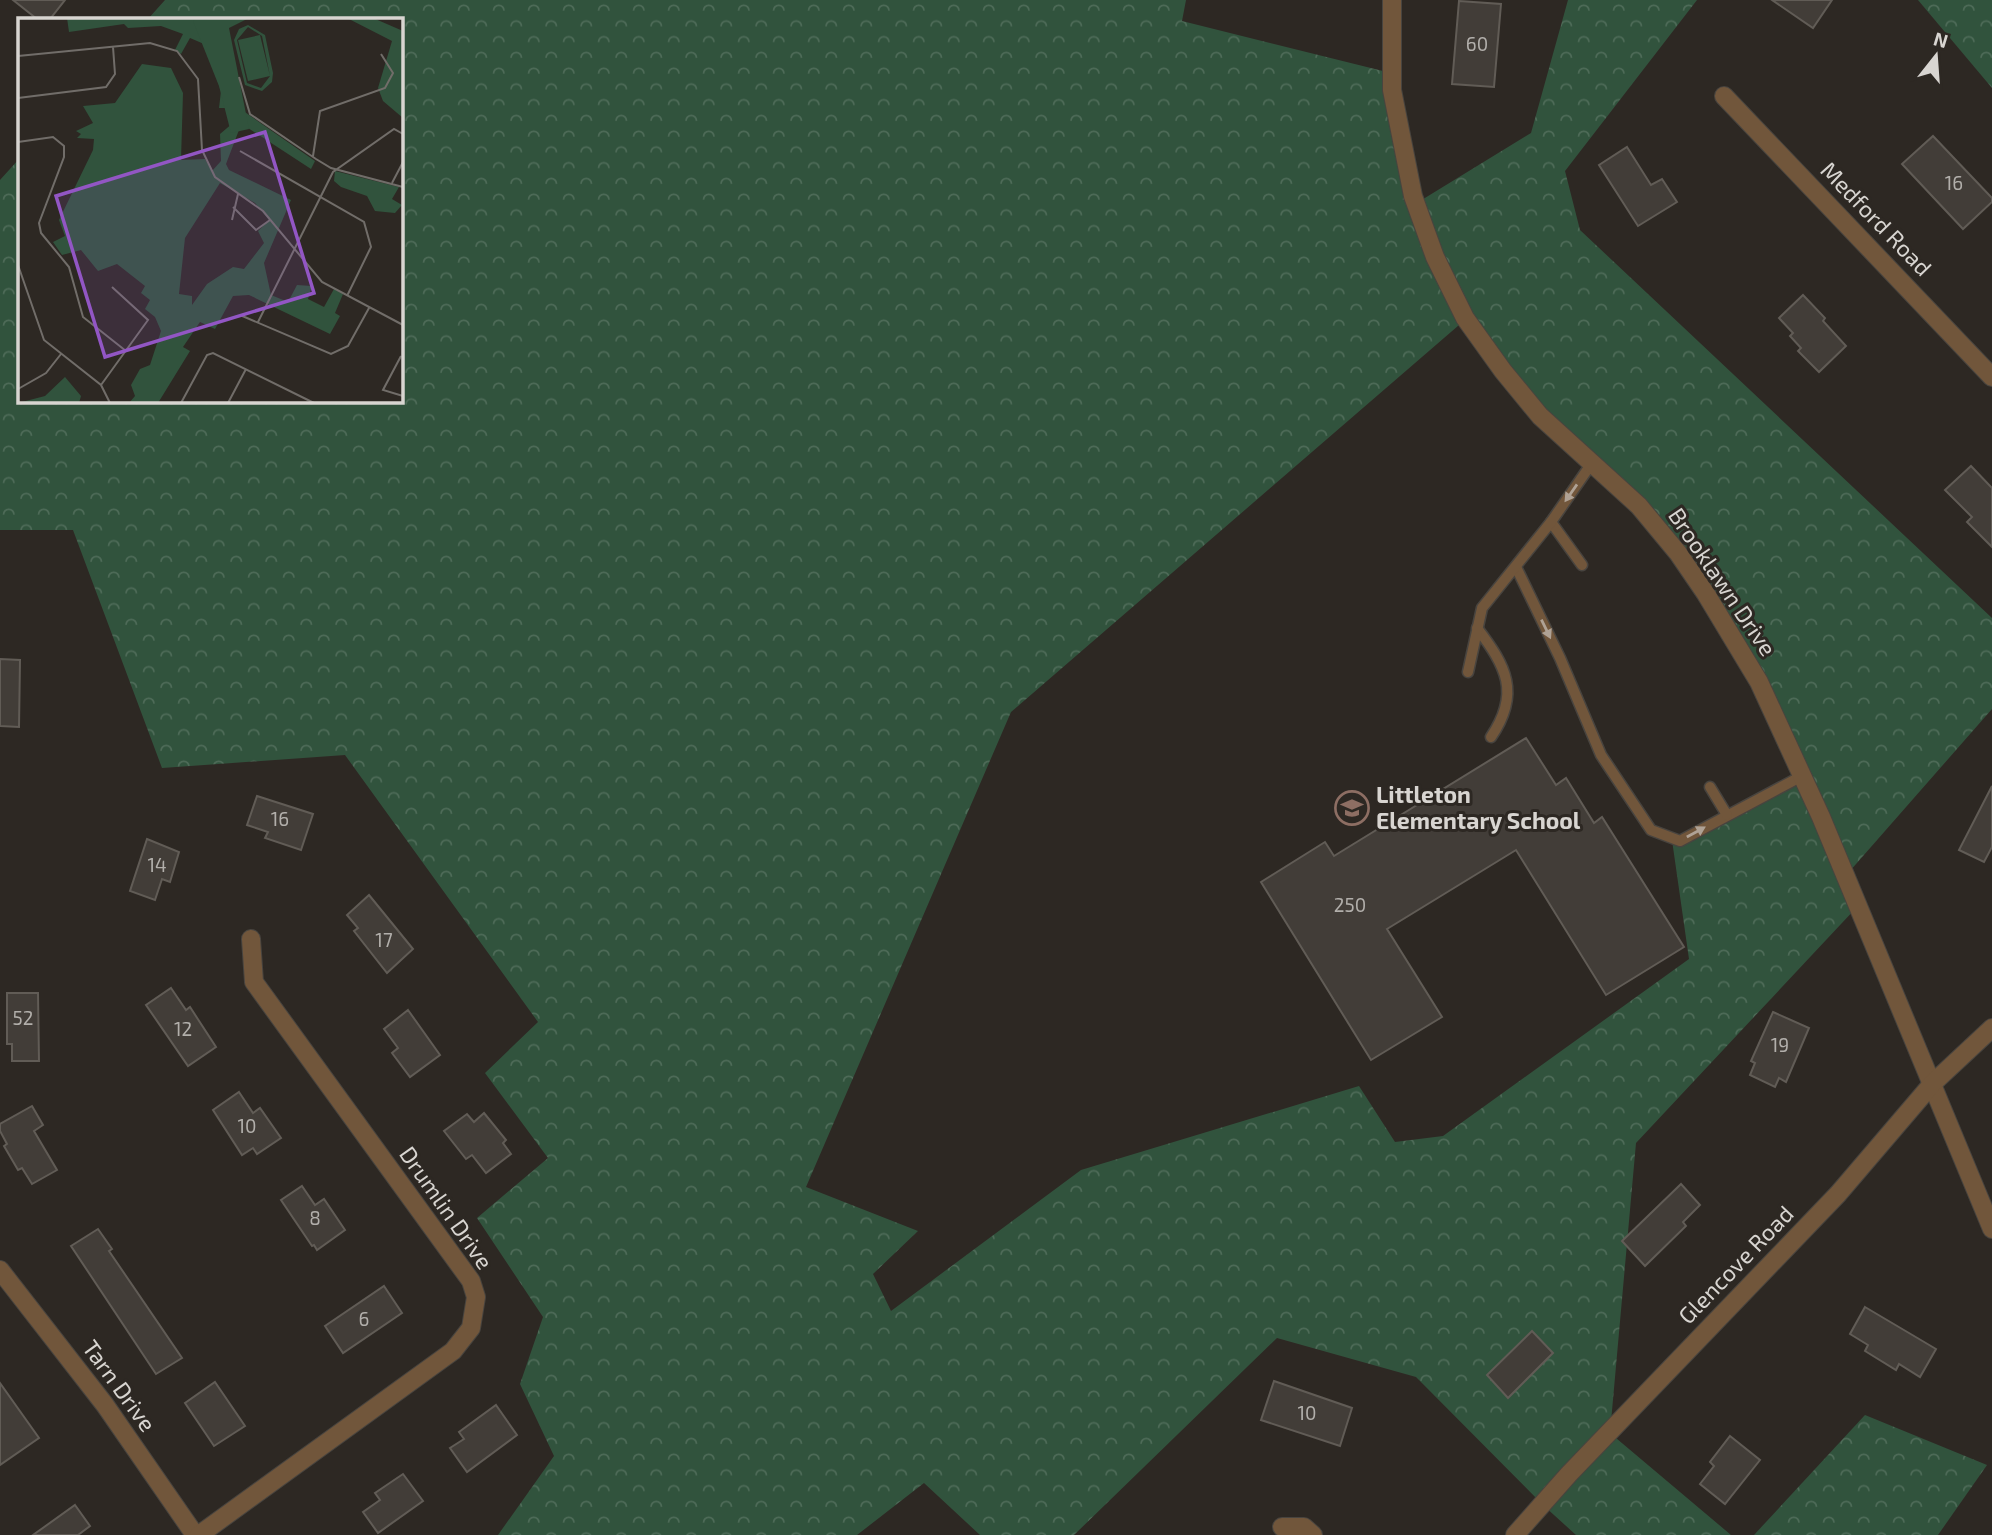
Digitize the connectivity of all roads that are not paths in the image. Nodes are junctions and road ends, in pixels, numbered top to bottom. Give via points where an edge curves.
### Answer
1 (1392, 0) edge
2 (1724, 96) dead end
3 (1992, 377) edge
4 (1592, 463) junction
5 (1551, 522) junction
6 (1582, 565) dead end
7 (1516, 567) junction
8 (1476, 628) junction
9 (1468, 672) dead end
10 (1491, 737) dead end
11 (1802, 776) junction
12 (1710, 788) dead end
13 (1727, 815) junction
14 (251, 939) dead end
15 (1992, 1028) edge
16 (1932, 1084) junction
17 (1992, 1229) edge
18 (0, 1270) edge
19 (1282, 1527) dead end
20 (197, 1535) edge
21 (1312, 1535) edge
22 (1515, 1535) edge

1 - 4 street, Brooklawn Drive via 1392,90 1413,196 1435,257 1465,318 1503,371 1540,416
2 - 3 street, Medford Road
4 -> 5 lane
4 - 11 street, Brooklawn Drive via 1639,506 1699,584 1759,682
5 - 6 lane
5 - 7 lane
7 - 8 lane via 1482,608
7 -> 13 lane via 1601,755 1651,830 1680,841
8 - 9 lane
8 - 10 lane via 1503,666 1507,685 1508,704
11 - 13 lane
11 - 16 street, Brooklawn Drive
12 - 13 lane
14 - 20 street, Drumlin Drive via 254,982 471,1281 476,1297 471,1328 453,1351
15 - 16 street, Glencove Road
16 - 17 street, Brooklawn Drive
16 - 22 street, Glencove Road via 1838,1194
18 - 20 street, Tarn Drive via 105,1405
19 - 21 street via 1304,1527

